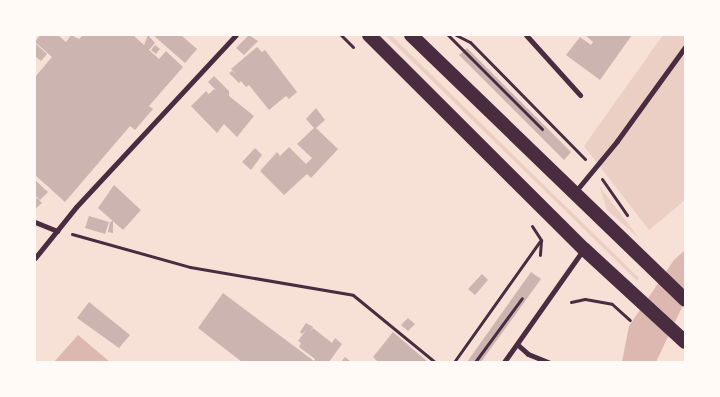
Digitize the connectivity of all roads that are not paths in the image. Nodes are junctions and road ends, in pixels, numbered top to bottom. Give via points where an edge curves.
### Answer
1 (236, 35) edge
2 (369, 35) edge
3 (411, 35) edge
4 (526, 35) edge
5 (685, 47) edge
6 (580, 95) dead end
7 (573, 195) junction
8 (35, 222) edge
9 (57, 231) junction
10 (584, 249) junction
11 (35, 258) edge
12 (685, 300) edge
13 (685, 342) edge
14 (518, 345) junction
15 (504, 362) edge
16 (548, 362) edge

1 - 9 street
2 - 10 highway
3 - 7 highway
4 - 6 street
5 - 7 street
7 - 12 highway
8 - 9 street
9 - 11 street
10 - 13 highway
10 - 14 street
14 - 15 street
14 - 16 street via 528,354

